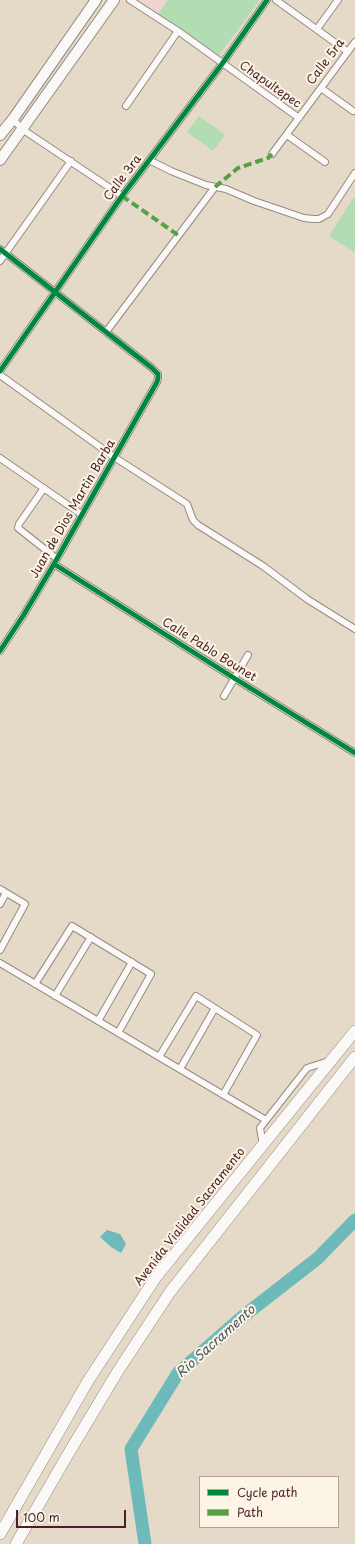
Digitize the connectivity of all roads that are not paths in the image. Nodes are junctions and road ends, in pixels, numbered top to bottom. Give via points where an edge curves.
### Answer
1 (96, 0) edge
2 (114, 0) edge
3 (130, 0) edge
4 (267, 0) edge
5 (276, 0) edge
6 (338, 0) edge
7 (317, 29) junction
8 (178, 31) junction
9 (355, 42) edge
10 (348, 52) junction
11 (222, 64) junction
12 (321, 88) junction
13 (126, 106) dead end
14 (353, 111) dead end
15 (299, 118) junction
16 (13, 119) junction
17 (22, 129) junction
18 (0, 135) edge
19 (287, 135) junction
20 (272, 154) dead end
21 (0, 160) edge
22 (149, 160) junction
23 (71, 161) junction
24 (325, 162) dead end
25 (355, 173) edge
26 (215, 187) junction
27 (122, 196) junction
28 (0, 249) edge
29 (6, 253) junction
30 (0, 261) edge
31 (55, 293) junction
32 (106, 332) junction
33 (0, 372) edge
34 (0, 375) edge
35 (114, 457) junction
36 (0, 458) edge
37 (44, 488) junction
38 (81, 514) junction
39 (55, 561) junction
40 (355, 629) edge
41 (0, 651) edge
42 (248, 655) dead end
43 (234, 678) junction
44 (224, 696) dead end
45 (355, 752) edge
46 (0, 889) edge
47 (6, 893) junction
48 (0, 904) edge
49 (91, 937) junction
50 (0, 950) edge
51 (132, 962) junction
52 (0, 963) edge
53 (35, 984) junction
54 (55, 996) junction
55 (215, 1008) junction
56 (98, 1021) junction
57 (355, 1031) edge
58 (118, 1033) junction
59 (159, 1057) junction
60 (355, 1057) edge
61 (332, 1060) junction
62 (180, 1069) junction
63 (223, 1095) junction
64 (266, 1120) junction
65 (263, 1146) junction
66 (0, 1534) edge
67 (16, 1544) edge

1 - 16 main road
2 - 17 main road
3 - 8 street, Chapultepec
4 - 11 street, Calle 3ra
5 - 7 street
6 - 7 street
7 - 10 street
8 - 11 street, Chapultepec
8 - 13 street
9 - 10 street, Calle 5ra
10 - 12 street, Calle 5ra
11 - 15 street, Chapultepec
11 - 22 street, Calle 3ra
12 - 14 street
12 - 15 street, Calle 5ra
15 - 19 street, Calle 5ra
16 - 17 street
16 - 18 main road
17 - 21 main road
17 - 23 street
19 - 20 street, Calle 5ra
19 - 24 street
22 - 26 street via 184,177
22 - 27 street, Calle 3ra
23 - 27 street
23 - 29 street
25 - 26 street via 328,214 319,219 304,218
26 - 32 street
27 - 31 street, Calle 3ra
28 - 29 street
29 - 30 street
29 - 31 street
31 - 32 street
31 - 33 street, Calle 3ra
32 - 35 street, Juan de Dios Martin Barba via 158,374 157,382
34 - 35 street
35 - 38 street, Juan de Dios Martin Barba
35 - 40 street via 187,504 193,520 198,525
36 - 37 street
37 - 38 street
37 - 39 street, Calle Pablo Bounet via 18,528
38 - 39 street, Juan de Dios Martin Barba
39 - 41 street, Juan de Dios Martin Barba
39 - 43 street, Calle Pablo Bounet
42 - 43 street
43 - 44 street
43 - 45 street, Calle Pablo Bounet
46 - 47 street
47 - 48 street
47 - 50 street via 25,904
49 - 51 street
49 - 53 street via 72,926
49 - 54 street
51 - 56 street
51 - 58 street via 151,974
52 - 53 street
53 - 54 street
54 - 56 street
55 - 59 street via 196,996
55 - 62 street
55 - 63 street via 257,1035
56 - 58 street
57 - 61 highway, Avenida Vialidad Sacramento
58 - 59 street
59 - 62 street
60 - 67 highway via 170,1292 66,1456
61 - 64 street via 307,1068
61 - 65 highway, Avenida Vialidad Sacramento
62 - 63 street
63 - 64 street
64 - 65 street via 260,1128
65 - 66 highway, Avenida Vialidad Sacramento via 156,1277 88,1380

